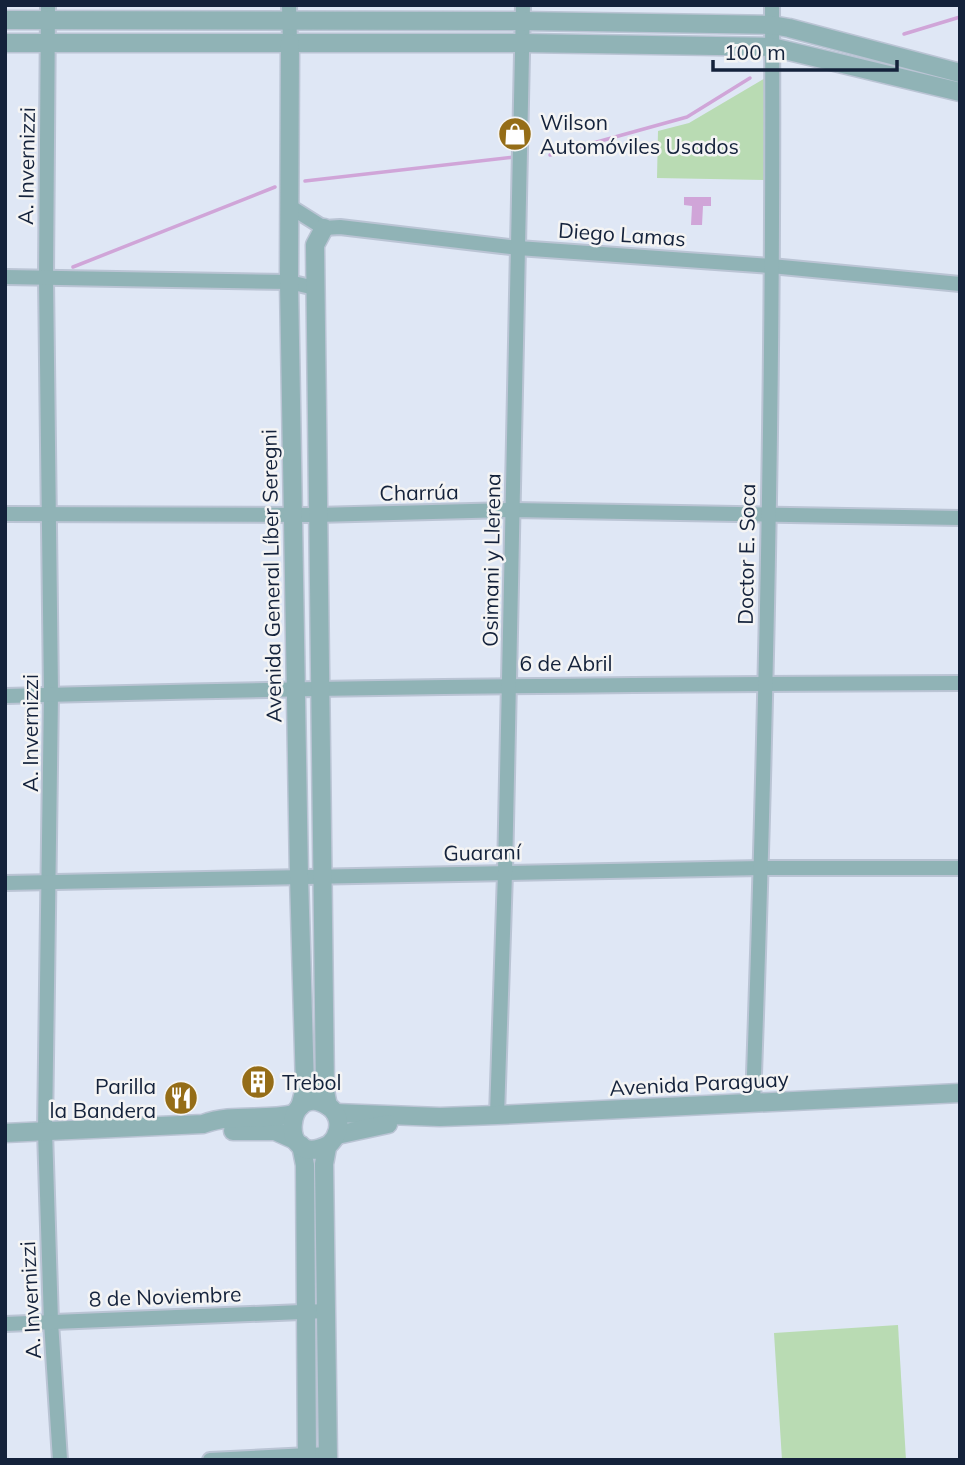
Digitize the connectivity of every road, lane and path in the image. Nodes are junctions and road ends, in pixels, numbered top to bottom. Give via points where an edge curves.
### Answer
1 (772, 5) edge
2 (48, 13) edge
3 (289, 13) edge
4 (523, 13) edge
5 (5, 20) edge
6 (772, 25) junction
7 (5, 43) edge
8 (49, 43) junction
9 (290, 43) junction
10 (523, 43) junction
11 (772, 47) junction
12 (960, 73) edge
13 (960, 92) edge
14 (289, 206) junction
15 (324, 228) junction
16 (518, 248) junction
17 (771, 266) junction
18 (5, 277) edge
19 (46, 278) junction
20 (289, 282) junction
21 (960, 284) edge
22 (315, 288) junction
23 (513, 510) junction
24 (768, 513) junction
25 (5, 514) edge
26 (49, 514) junction
27 (294, 515) junction
28 (316, 515) junction
29 (960, 518) edge
30 (765, 683) junction
31 (960, 683) edge
32 (509, 684) junction
33 (318, 690) junction
34 (296, 691) junction
35 (51, 694) junction
36 (5, 696) edge
37 (761, 868) junction
38 (960, 868) edge
39 (505, 873) junction
40 (320, 875) junction
41 (299, 876) junction
42 (50, 881) junction
43 (5, 883) edge
44 (960, 1093) edge
45 (753, 1103) junction
46 (331, 1110) junction
47 (297, 1111) junction
48 (497, 1115) junction
49 (440, 1117) junction
50 (203, 1124) junction
51 (45, 1131) junction
52 (5, 1133) edge
53 (332, 1140) junction
54 (298, 1142) junction
55 (307, 1311) junction
56 (326, 1311) junction
57 (51, 1322) junction
58 (5, 1324) edge
59 (307, 1457) edge
60 (328, 1457) edge
61 (60, 1460) edge
62 (210, 1460) edge

1 - 6 street, Doctor E. Soca
2 - 3 street
2 - 5 street
2 - 8 street, A. Invernizzi
3 - 4 street
3 - 9 street
4 - 6 street
4 - 10 street, Osimani y Llerena
6 - 11 street, Doctor E. Soca
6 - 12 street
7 - 8 street
8 - 9 street
8 - 19 street, A. Invernizzi
9 - 10 street
9 - 14 street, Avenida General Líber Seregni
10 - 11 street
10 - 16 street, Osimani y Llerena
11 - 13 street
11 - 17 street, Doctor E. Soca
14 - 15 street
14 - 20 street, Avenida General Líber Seregni
15 - 16 street, Diego Lamas
15 - 22 street via 315,245
16 - 17 street, Diego Lamas
16 - 23 street, Osimani y Llerena
17 - 21 street, Diego Lamas
17 - 24 street, Doctor E. Soca
18 - 19 street
19 - 20 street
19 - 26 street, A. Invernizzi
20 - 22 street
20 - 27 street, Avenida General Líber Seregni
22 - 28 street
23 - 24 street, Charrúa
23 - 28 street, Charrúa
23 - 32 street, Osimani y Llerena
24 - 29 street, Charrúa
24 - 30 street, Doctor E. Soca
25 - 26 street, Charrúa
26 - 27 street, Charrúa
26 - 35 street, A. Invernizzi
27 - 28 street, Charrúa
27 - 34 street, Avenida General Líber Seregni
28 - 33 street
30 - 31 street, 6 de Abril
30 - 32 street, 6 de Abril
30 - 37 street, Doctor E. Soca
32 - 33 street, 6 de Abril
32 - 39 street, Osimani y Llerena
33 - 34 street, 6 de Abril
33 - 40 street
34 - 35 street, 6 de Abril
34 - 41 street, Avenida General Líber Seregni
35 - 36 street, 6 de Abril
35 - 42 street, A. Invernizzi
37 - 38 street, Guaraní
37 - 39 street, Guaraní
37 - 45 street, Doctor E. Soca
39 - 40 street, Guaraní
39 - 48 street, Osimani y Llerena
40 - 41 street, Guaraní
40 - 46 street via 325,1091
41 - 42 street, Guaraní
41 - 47 street, Avenida General Líber Seregni via 305,1088
42 - 43 street, Guaraní
42 - 51 street, A. Invernizzi
44 - 45 street, Avenida Paraguay
45 - 48 street, Avenida Paraguay
46 - 47 street via 314,1102
46 - 49 street, Avenida Paraguay
46 - 53 street via 338,1120
47 - 50 street via 275,1119 217,1119
47 - 54 street via 291,1127
48 - 49 street, Avenida Paraguay
49 - 53 street, Avenida Paraguay via 366,1127
50 - 51 street
50 - 54 street via 216,1130 275,1131
51 - 52 street
51 - 57 street, A. Invernizzi
53 - 54 street via 315,1149
53 - 56 street via 324,1164
54 - 55 street via 305,1165
55 - 56 street, 8 de Noviembre
55 - 57 street, 8 de Noviembre
55 - 59 street
56 - 60 street
57 - 58 street, 8 de Noviembre
57 - 61 street, A. Invernizzi
59 - 60 street
59 - 62 street

